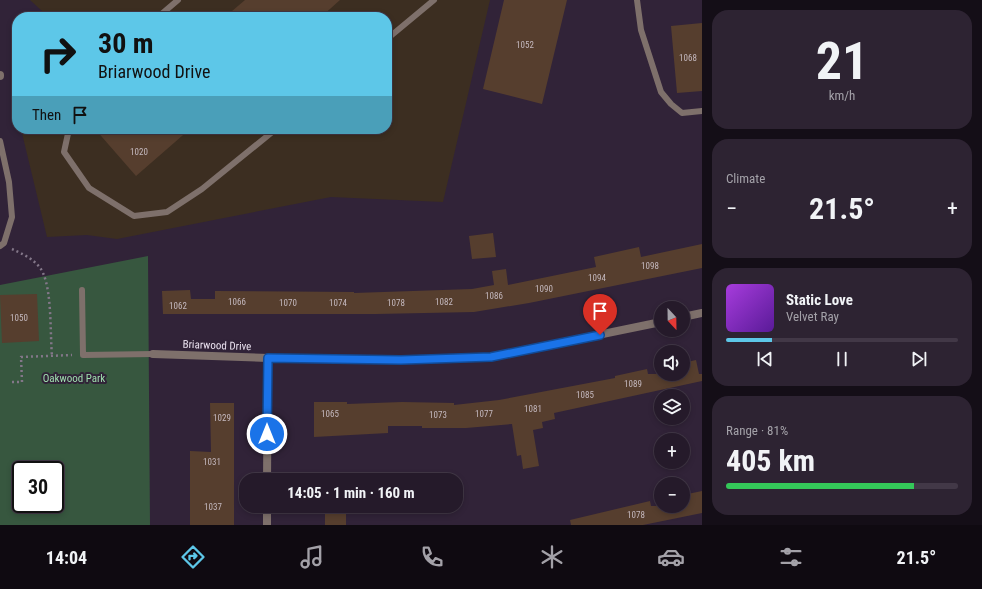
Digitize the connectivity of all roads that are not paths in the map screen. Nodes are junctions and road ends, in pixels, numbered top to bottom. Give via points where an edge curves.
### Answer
1 (178, 0) edge
2 (434, 0) edge
3 (637, 0) edge
4 (164, 12) edge
5 (392, 35) edge
6 (0, 76) edge
7 (0, 80) edge
8 (702, 111) edge
9 (68, 134) edge
10 (270, 134) edge
11 (0, 141) edge
12 (2, 245) edge
13 (82, 290) dead end
14 (702, 313) edge
15 (690, 316) edge
16 (654, 323) edge
17 (153, 354) joint
18 (268, 358) junction
19 (267, 473) edge
20 (267, 513) edge
21 (267, 525) edge

1 - 4 lane
2 - 5 lane
3 - 8 lane via 641,30 661,92 682,113
6 - 7 lane
9 - 10 lane via 64,152 89,188 134,216 167,212 202,189
11 - 12 lane via 9,182 12,217
13 - 17 lane via 83,355
14 - 15 street
16 - 18 street, Briarwood Drive via 491,357 401,360
17 - 18 street, Briarwood Drive
18 - 19 street
20 - 21 street

